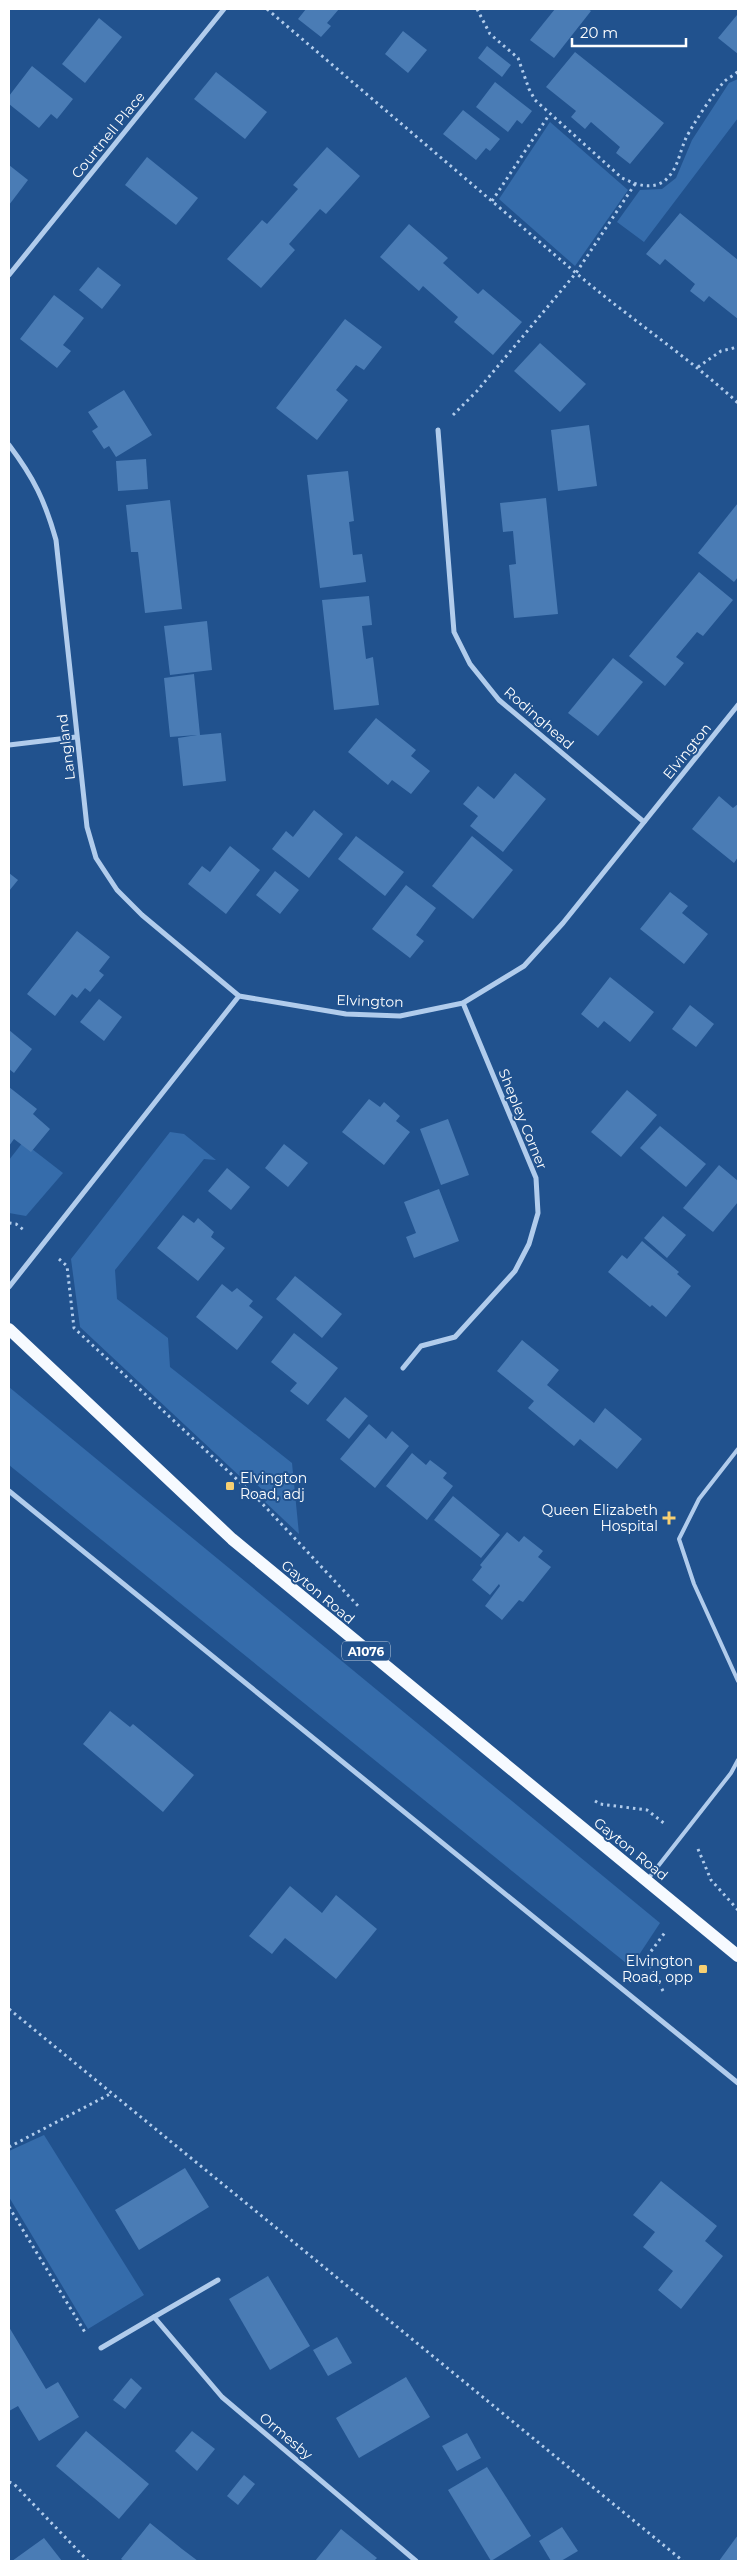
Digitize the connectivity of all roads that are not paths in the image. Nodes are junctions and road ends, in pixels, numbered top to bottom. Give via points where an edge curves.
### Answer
1 (224, 9) edge
2 (9, 275) edge
3 (438, 430) road end
4 (9, 445) edge
5 (738, 706) edge
6 (76, 737) junction
7 (9, 745) edge
8 (644, 822) junction
9 (239, 996) junction
10 (463, 1003) junction
11 (9, 1287) edge
12 (9, 1329) edge
13 (403, 1368) dead end
14 (738, 1449) edge
15 (9, 1491) edge
16 (737, 1672) edge
17 (738, 1681) edge
18 (738, 1760) edge
19 (646, 1881) junction
20 (738, 1956) edge
21 (738, 2083) edge
22 (218, 2280) dead end
23 (154, 2317) junction
24 (101, 2348) road end
25 (416, 2561) edge

1 - 2 street, Courtnell Place
3 - 8 street, Rodinghead via 454,632 470,664 499,700
4 - 6 street, Langland via 28,470 46,506 56,540
5 - 8 street, Elvington
6 - 7 street
6 - 9 street, Langland via 87,827 96,858 117,890 142,915
8 - 10 street, Elvington via 524,966
9 - 10 street, Elvington via 346,1014 400,1016
9 - 11 street
10 - 13 street, Shepley Corner via 536,1178 538,1213 529,1244 515,1271 455,1337 421,1346
12 - 19 main road, Gayton Road / A1076 via 232,1539
14 - 16 lane via 698,1499 679,1539 694,1584
15 - 21 street
16 - 17 lane
18 - 19 lane via 731,1774
19 - 20 main road, Gayton Road / A1076
22 - 23 street
23 - 24 street
23 - 25 street, Ormesby via 222,2396

